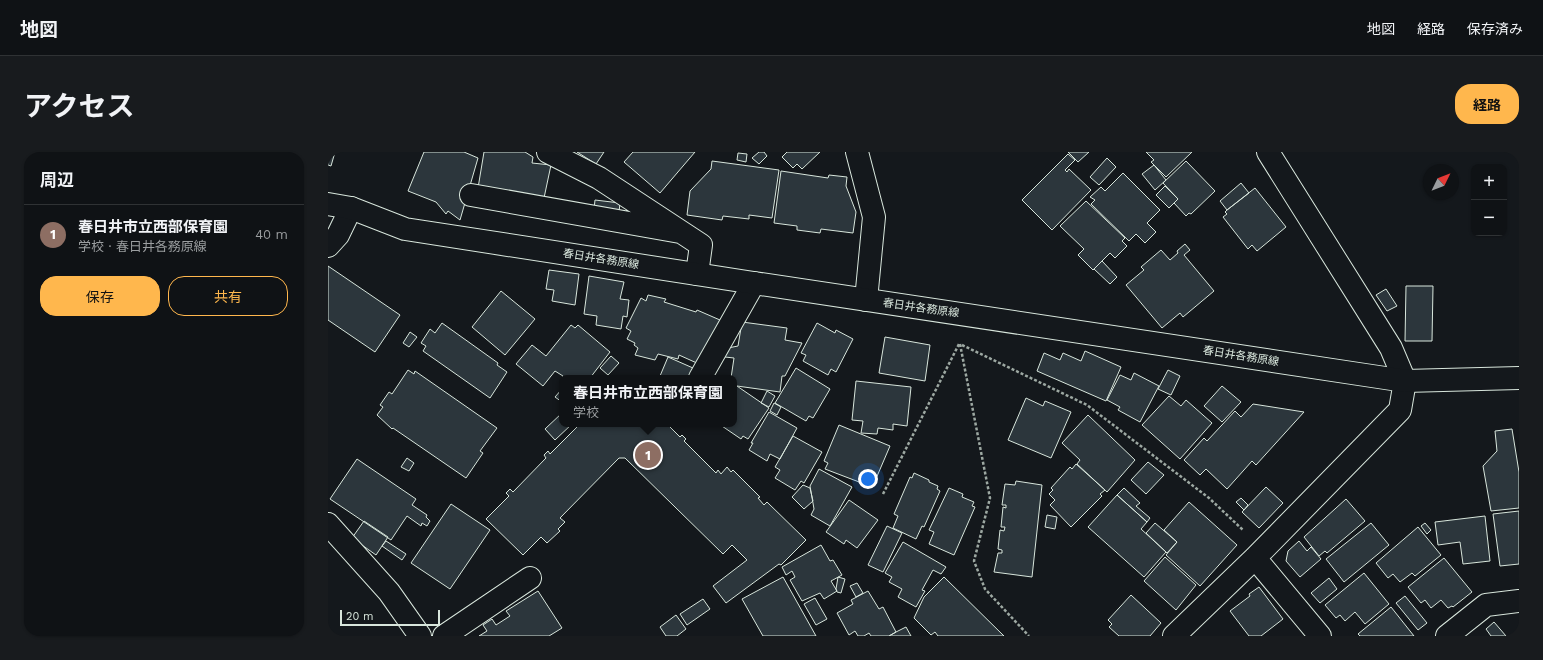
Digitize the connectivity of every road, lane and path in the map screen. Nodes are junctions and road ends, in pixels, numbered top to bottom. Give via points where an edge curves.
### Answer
1 (548, 152) edge
2 (857, 152) edge
3 (1268, 152) edge
4 (470, 195) dead end
5 (328, 204) edge
6 (351, 208) junction
7 (680, 232) junction
8 (328, 246) edge
9 (697, 274) junction
10 (754, 284) junction
11 (866, 300) junction
12 (958, 314) junction
13 (960, 344) junction
14 (702, 375) edge
15 (1519, 378) edge
16 (1404, 381) junction
17 (883, 494) dead end
18 (328, 524) edge
19 (1259, 554) junction
20 (530, 578) dead end
21 (1519, 601) edge
22 (420, 636) edge
23 (444, 636) edge
24 (1029, 636) edge
25 (1174, 636) edge
26 (1320, 636) edge
27 (1447, 636) edge

1 - 7 street via 599,178
2 - 11 street via 874,218
3 - 16 street via 1391,348
4 - 7 street
5 - 6 street, 春日井各務原線
6 - 8 street via 338,235
6 - 9 street, 春日井各務原線 via 405,229
7 - 9 street via 701,245
9 - 10 street, 春日井各務原線
10 - 11 street, 春日井各務原線
10 - 14 street
11 - 12 street, 春日井各務原線
12 - 13 path
12 - 16 street, 春日井各務原線
13 - 17 path
13 - 19 path via 1087,405 1209,498
13 - 24 path via 990,498 974,561 985,589
15 - 16 street, 春日井各務原線
16 - 19 street via 1400,410
18 - 22 street via 389,592
19 - 25 street
19 - 26 street
20 - 23 street
21 - 27 street via 1486,605

